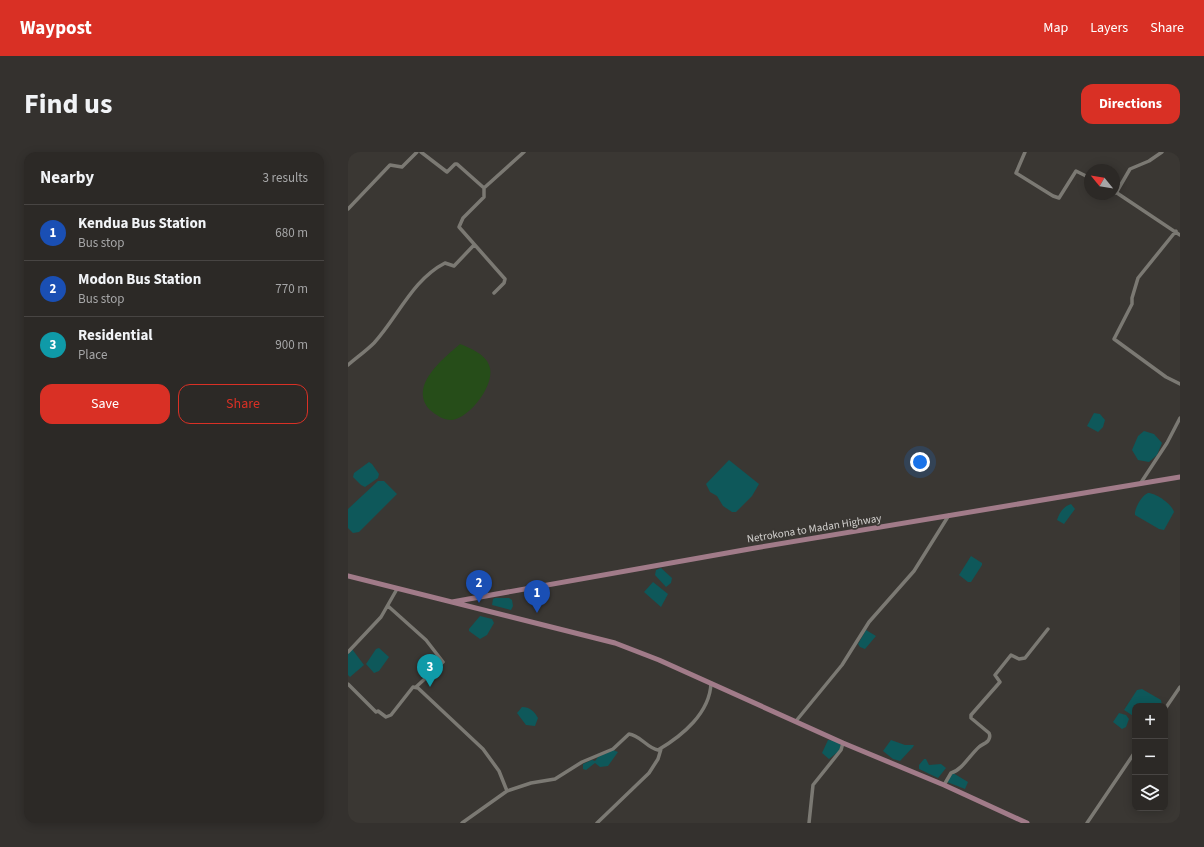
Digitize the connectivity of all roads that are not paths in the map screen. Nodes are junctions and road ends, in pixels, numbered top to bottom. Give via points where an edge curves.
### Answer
1 (417, 152) edge
2 (422, 152) edge
3 (524, 152) edge
4 (1025, 152) edge
5 (1162, 152) edge
6 (1084, 175) edge
7 (1120, 184) edge
8 (484, 188) junction
9 (1120, 195) edge
10 (348, 209) edge
11 (1176, 231) junction
12 (1180, 235) edge
13 (474, 245) junction
14 (494, 293) dead end
15 (348, 365) edge
16 (1180, 384) edge
17 (1180, 418) edge
18 (1180, 477) edge
19 (1140, 484) junction
20 (949, 515) junction
21 (348, 576) edge
22 (398, 589) junction
23 (452, 602) junction
24 (388, 606) junction
25 (1048, 629) dead end
26 (348, 652) edge
27 (711, 683) junction
28 (348, 684) edge
29 (1180, 686) edge
30 (416, 687) junction
31 (1168, 704) edge
32 (796, 721) junction
33 (844, 743) junction
34 (661, 749) junction
35 (1132, 756) edge
36 (944, 785) junction
37 (507, 791) junction
38 (462, 823) edge
39 (597, 823) edge
40 (810, 823) edge
41 (1027, 823) edge
42 (1087, 823) edge

1 - 10 street via 402,167 390,164
2 - 8 street via 446,172 454,164 458,164
3 - 8 street
4 - 6 street via 1016,172 1053,196 1059,198 1076,171
5 - 7 street via 1130,169
8 - 13 street via 484,197 459,225
9 - 11 street
11 - 12 street
11 - 16 street via 1138,278 1132,304 1114,339 1166,377
13 - 14 street via 505,279
13 - 15 street via 454,266 445,262 423,280 406,298 374,343
17 - 19 street
18 - 19 main road, Netrokona to Madan Highway
19 - 20 main road, Netrokona to Madan Highway
20 - 23 main road, Netrokona to Madan Highway
20 - 32 street via 914,571 869,622 842,665
21 - 22 main road
22 - 23 main road
22 - 24 street
23 - 27 main road via 615,643
24 - 26 street
24 - 30 street via 426,640 443,662
25 - 36 street via 1025,658 1019,659 1011,655 995,675 1000,682 971,715 971,718 990,733 990,738 957,771 950,773
27 - 32 main road
27 - 34 street via 708,702 695,720
28 - 30 street via 376,712 386,718 413,687
29 - 31 street
30 - 37 street via 483,749 499,771
32 - 33 main road
33 - 36 main road
33 - 40 street via 813,785
34 - 37 street via 653,749 638,737 629,734 613,749 582,762 560,777
34 - 39 street via 649,773
35 - 42 street
36 - 41 main road
37 - 38 street

